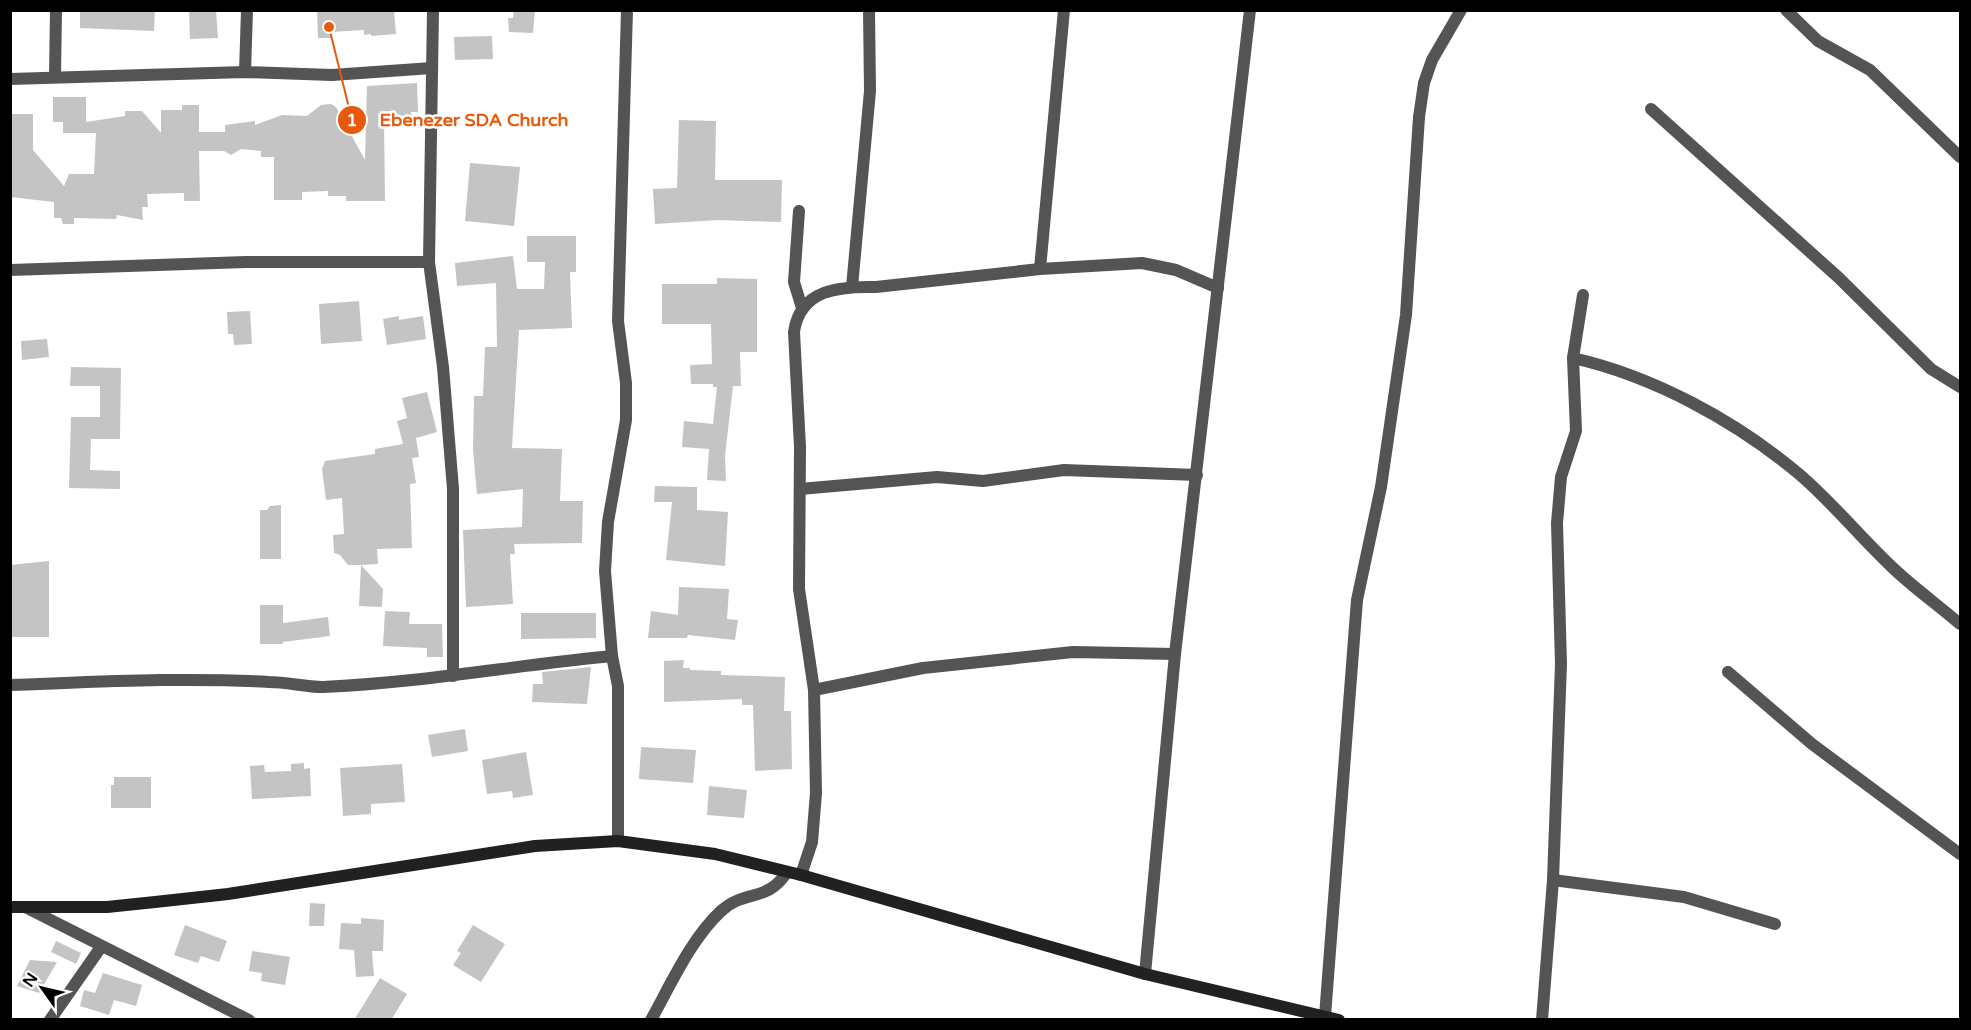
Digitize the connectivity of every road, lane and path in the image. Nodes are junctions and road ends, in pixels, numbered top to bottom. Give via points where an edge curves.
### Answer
1 (56, 10) edge
2 (247, 10) edge
3 (433, 10) edge
4 (627, 10) edge
5 (869, 10) edge
6 (1064, 10) edge
7 (1250, 10) edge
8 (1461, 10) edge
9 (1786, 10) edge
10 (432, 68) junction
11 (245, 72) junction
12 (55, 76) junction
13 (10, 79) edge
14 (1651, 109) dead end
15 (1960, 157) edge
16 (799, 212) dead end
17 (429, 262) junction
18 (10, 270) edge
19 (1040, 270) junction
20 (852, 286) junction
21 (1218, 288) junction
22 (1583, 295) dead end
23 (802, 308) junction
24 (1573, 358) junction
25 (1960, 387) edge
26 (1197, 475) junction
27 (800, 489) junction
28 (1960, 624) edge
29 (1175, 654) junction
30 (612, 656) junction
31 (1728, 672) dead end
32 (453, 676) junction
33 (10, 685) edge
34 (814, 690) junction
35 (618, 841) junction
36 (1960, 854) edge
37 (787, 872) junction
38 (801, 875) junction
39 (1553, 880) junction
40 (10, 906) edge
41 (25, 907) junction
42 (1775, 924) dead end
43 (101, 947) junction
44 (1145, 974) junction
45 (1325, 1016) junction
46 (50, 1020) edge
47 (249, 1020) edge
48 (651, 1020) edge
49 (1339, 1020) edge
50 (1542, 1020) edge

1 - 12 street
2 - 11 street
3 - 10 street
4 - 30 street via 618,321 626,420 608,522 605,571
5 - 20 street via 870,91
6 - 19 street
7 - 21 street
8 - 45 street via 1432,60 1419,117 1406,315 1383,476 1357,600
9 - 15 street via 1818,41 1870,70
10 - 11 street via 333,75
10 - 17 street
11 - 12 street
12 - 13 street
14 - 25 street via 1839,278 1931,369
16 - 23 street via 794,282
17 - 18 street via 246,262
17 - 32 street via 453,489
19 - 20 street via 876,287
19 - 21 street via 1142,263 1176,270
20 - 23 street via 823,292
21 - 26 street
22 - 24 street
23 - 27 street via 795,332
24 - 28 street via 1610,366 1653,384 1750,439 1800,475 1895,570
24 - 39 street via 1576,431 1561,477 1557,523 1561,664
26 - 27 street via 1064,470 984,481 937,477
26 - 29 street
27 - 34 street via 801,608
29 - 34 street via 1073,652 923,668
29 - 44 street
30 - 32 street
30 - 35 street via 618,686
31 - 36 street via 1812,744
32 - 33 street via 320,687 269,681
34 - 38 street via 816,793 812,842
35 - 37 street via 715,854
35 - 41 street via 535,846 228,894 107,907
37 - 38 street
37 - 48 street via 775,888 721,911 702,934
38 - 44 street
39 - 42 street via 1684,897
39 - 50 street
40 - 41 street
41 - 43 street
43 - 46 street
43 - 47 street
44 - 45 street
45 - 49 street

